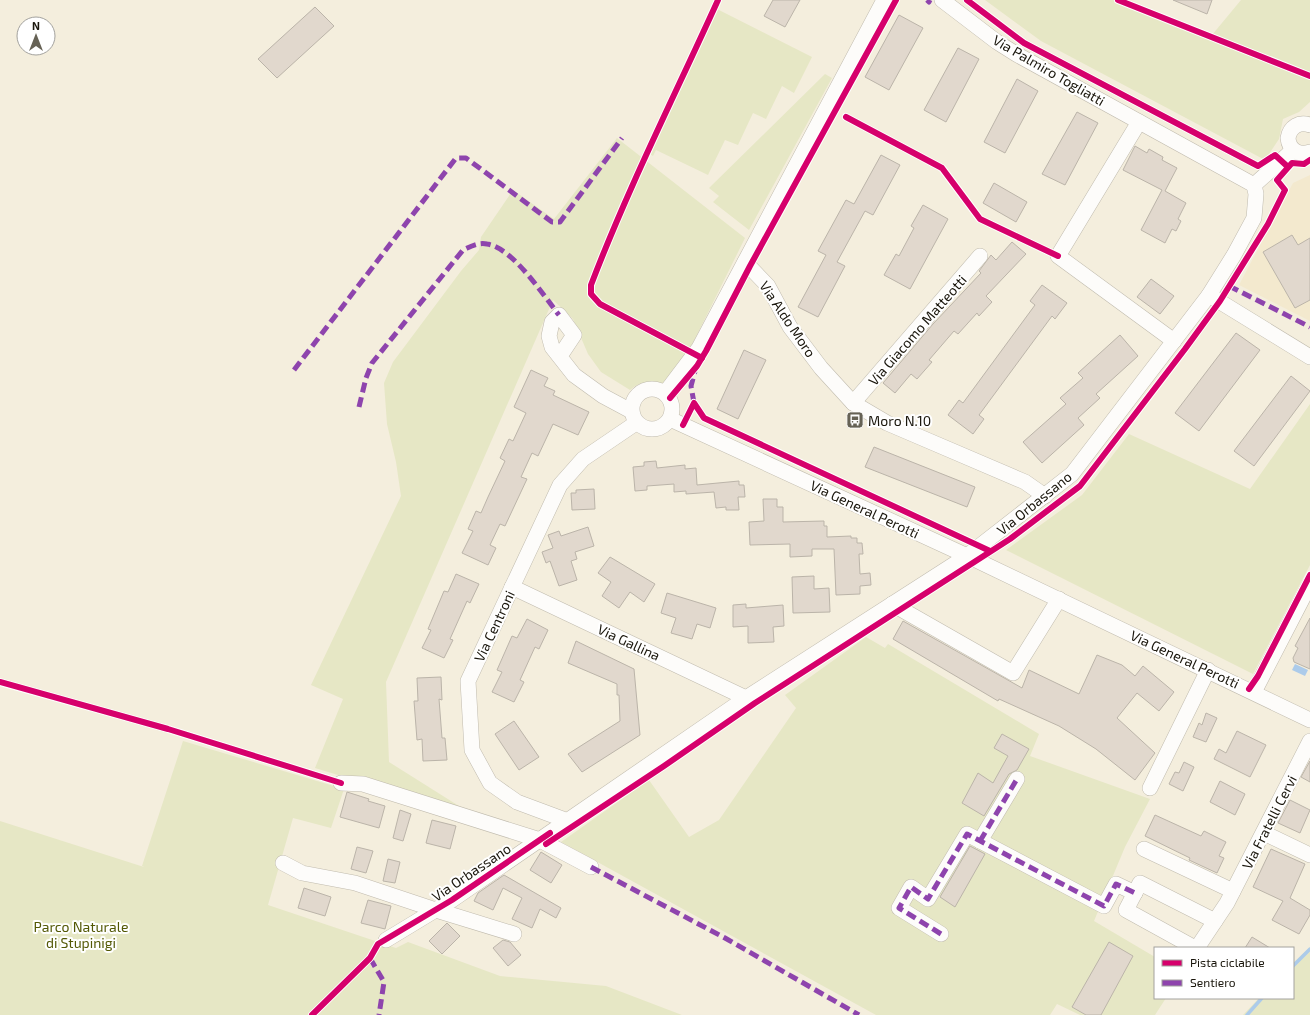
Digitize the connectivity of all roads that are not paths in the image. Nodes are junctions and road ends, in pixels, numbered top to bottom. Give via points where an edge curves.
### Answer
1 (884, 0) edge
2 (942, 0) edge
3 (1139, 122) junction
4 (1310, 125) edge
5 (1293, 150) junction
6 (1310, 152) edge
7 (1254, 185) junction
8 (980, 256) dead end
9 (745, 262) junction
10 (1209, 294) junction
11 (1174, 341) junction
12 (560, 356) dead end
13 (1310, 357) edge
14 (665, 393) junction
15 (853, 404) junction
16 (634, 417) junction
17 (670, 419) junction
18 (1045, 496) junction
19 (967, 556) junction
20 (1310, 584) edge
21 (512, 587) junction
22 (1059, 599) junction
23 (892, 604) junction
24 (1208, 670) junction
25 (1254, 692) junction
26 (746, 698) junction
27 (1310, 720) edge
28 (1310, 741) edge
29 (1017, 779) dead end
30 (341, 783) dead end
31 (1150, 788) dead end
32 (568, 821) junction
33 (1264, 833) junction
34 (540, 840) junction
35 (980, 841) junction
36 (1144, 849) dead end
37 (1310, 855) edge
38 (283, 863) dead end
39 (591, 866) dead end
40 (1135, 893) junction
41 (1230, 897) junction
42 (1104, 906) junction
43 (436, 910) junction
44 (1126, 910) junction
45 (1215, 921) junction
46 (514, 934) dead end
47 (941, 934) dead end
48 (386, 940) dead end
49 (1194, 947) edge
50 (1197, 947) edge

1 - 9 street
2 - 3 street, Via Palmiro Togliatti via 1004,46
3 - 7 street, Via Palmiro Togliatti
3 - 11 street via 1058,256
4 - 5 street via 1303,123 1291,129 1288,142
5 - 6 street via 1305,154
5 - 7 street
7 - 10 street, Via Orbassano via 1254,218
8 - 15 street, Via Giacomo Matteotti
9 - 14 street via 699,348
9 - 15 street, Via Aldo Moro via 768,286 790,327
10 - 11 street, Via Orbassano
10 - 13 street
11 - 18 street, Via Orbassano via 1072,474
12 - 16 street via 574,375
14 - 16 street via 658,389 645,390 637,394 633,400
14 - 17 street via 673,406
15 - 18 street, Via Aldo Moro via 887,423 1025,482
16 - 17 street via 643,428 650,430 659,429
16 - 21 street, Via Centroni via 583,459 560,485
17 - 19 street, Via General Perotti
18 - 19 street, Via Orbassano
19 - 22 street, Via General Perotti
19 - 23 street, Via Orbassano
20 - 25 street
21 - 26 street, Via Gallina
21 - 32 street, Via Centroni via 468,681 472,750 490,783 517,802
22 - 23 street via 1013,673
22 - 24 street, Via General Perotti
23 - 26 street, Via Orbassano
24 - 25 street, Via General Perotti
24 - 31 street
25 - 27 street, Via General Perotti
26 - 32 street, Via Orbassano
28 - 33 street, Via Fratelli Cervi
29 - 35 street
30 - 34 street, Via Orbassano via 363,784
32 - 34 street, Via Orbassano
33 - 37 street
33 - 41 street, Via Fratelli Cervi
34 - 39 street
34 - 43 street, Via Orbassano
35 - 42 street
35 - 47 street via 967,834 928,898 911,887 899,908
36 - 41 street
38 - 43 street, Via Orbassano via 302,873 355,883
40 - 42 street via 1116,884
40 - 44 street
40 - 45 street via 1140,883
41 - 45 street, Via Fratelli Cervi
42 - 44 street via 1121,916
43 - 46 street, Via Orbassano
43 - 48 street, Via Orbassano
44 - 49 street
45 - 50 street, Via Fratelli Cervi

